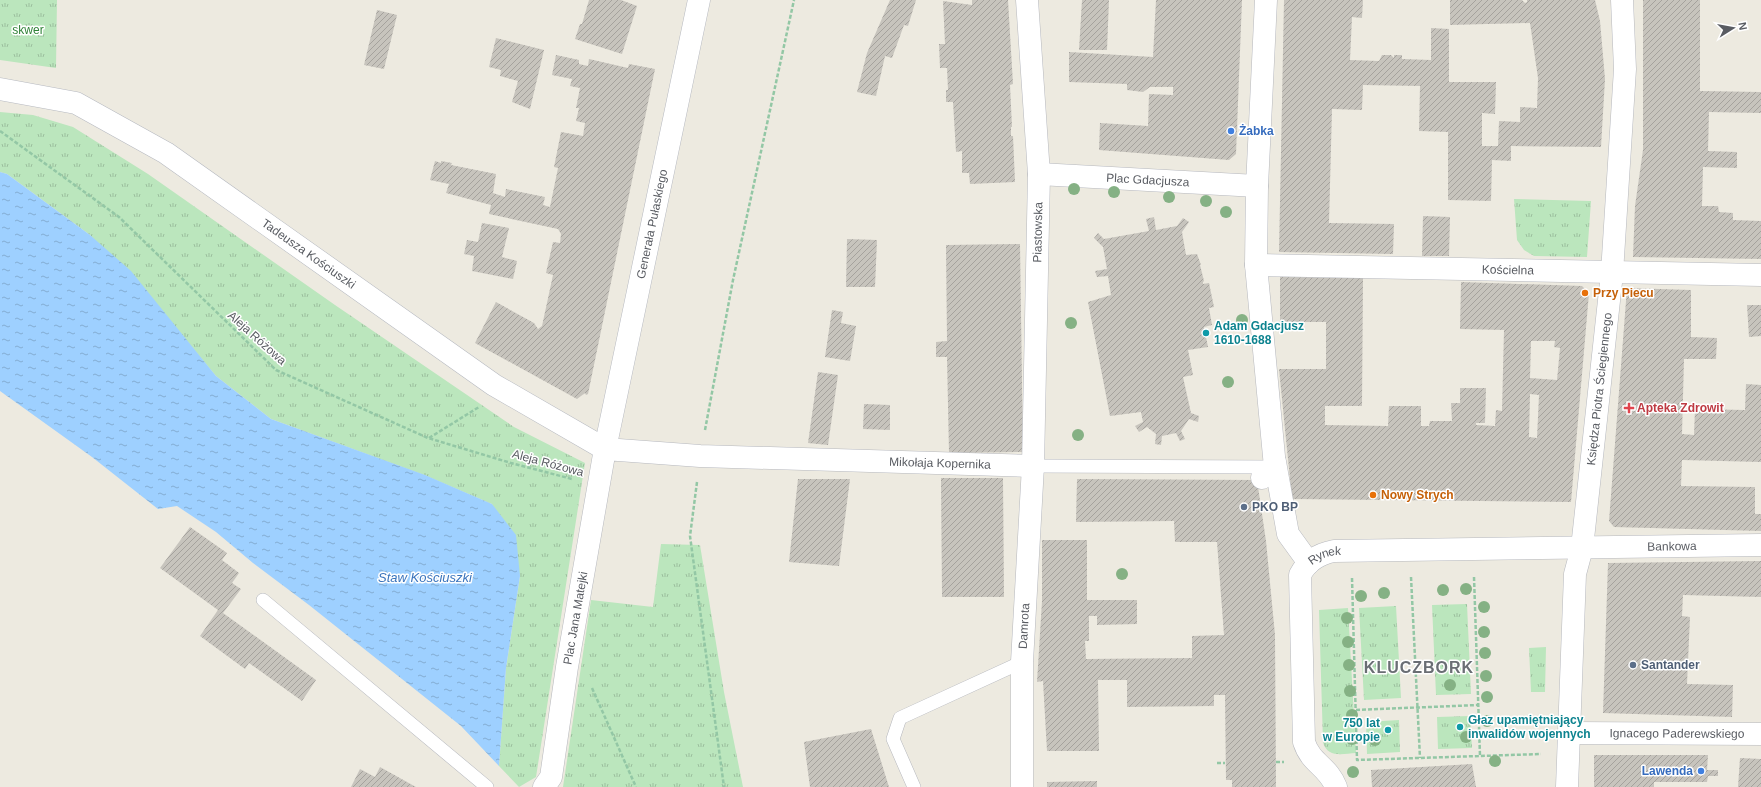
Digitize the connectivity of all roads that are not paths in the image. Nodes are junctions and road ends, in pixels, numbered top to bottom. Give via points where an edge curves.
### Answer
1 (699, 0) edge
2 (1027, 0) edge
3 (1266, 0) edge
4 (1622, 0) edge
5 (0, 89) edge
6 (1039, 174) junction
7 (1257, 186) junction
8 (1256, 265) junction
9 (1612, 273) junction
10 (1761, 275) edge
11 (605, 449) junction
12 (1033, 466) junction
13 (1271, 469) junction
14 (1761, 545) edge
15 (1582, 548) junction
16 (1309, 563) junction
17 (263, 600) dead end
18 (1022, 662) junction
19 (1761, 734) edge
20 (1568, 743) junction
21 (487, 787) edge
22 (544, 787) edge
23 (914, 787) edge
24 (1022, 787) edge
25 (1336, 787) edge
26 (1567, 787) edge

1 - 11 street, Generała Pułaskiego
2 - 6 street, Piastowska
3 - 7 street
4 - 9 street, Księdza Piotra Ściegiennego via 1625,69
5 - 11 street, Tadeusza Kościuszki via 76,103 166,153 494,385
6 - 7 street, Plac Gdacjusza
6 - 12 street, Piastowska
7 - 8 street
8 - 9 street, Kościelna
8 - 13 street
9 - 10 street, Kościelna
9 - 15 street, Księdza Piotra Ściegiennego
11 - 12 street, Mikołaja Kopernika via 700,456
11 - 22 street, Plac Jana Matejki via 567,667 551,777
12 - 13 lane, Mikołaja Kopernika
12 - 18 street, Damrota
13 - 16 street via 1288,534
14 - 15 street, Bankowa
15 - 16 street, Rynek via 1334,551 1323,553
15 - 20 street, Księdza Piotra Ściegiennego via 1575,574
16 - 25 street, Rynek via 1300,575 1304,742 1308,753 1332,776
17 - 21 lane
18 - 23 lane via 900,718 893,739
18 - 24 street, Damrota
19 - 20 street, Ignacego Paderewskiego
20 - 26 street, Księdza Piotra Ściegiennego

